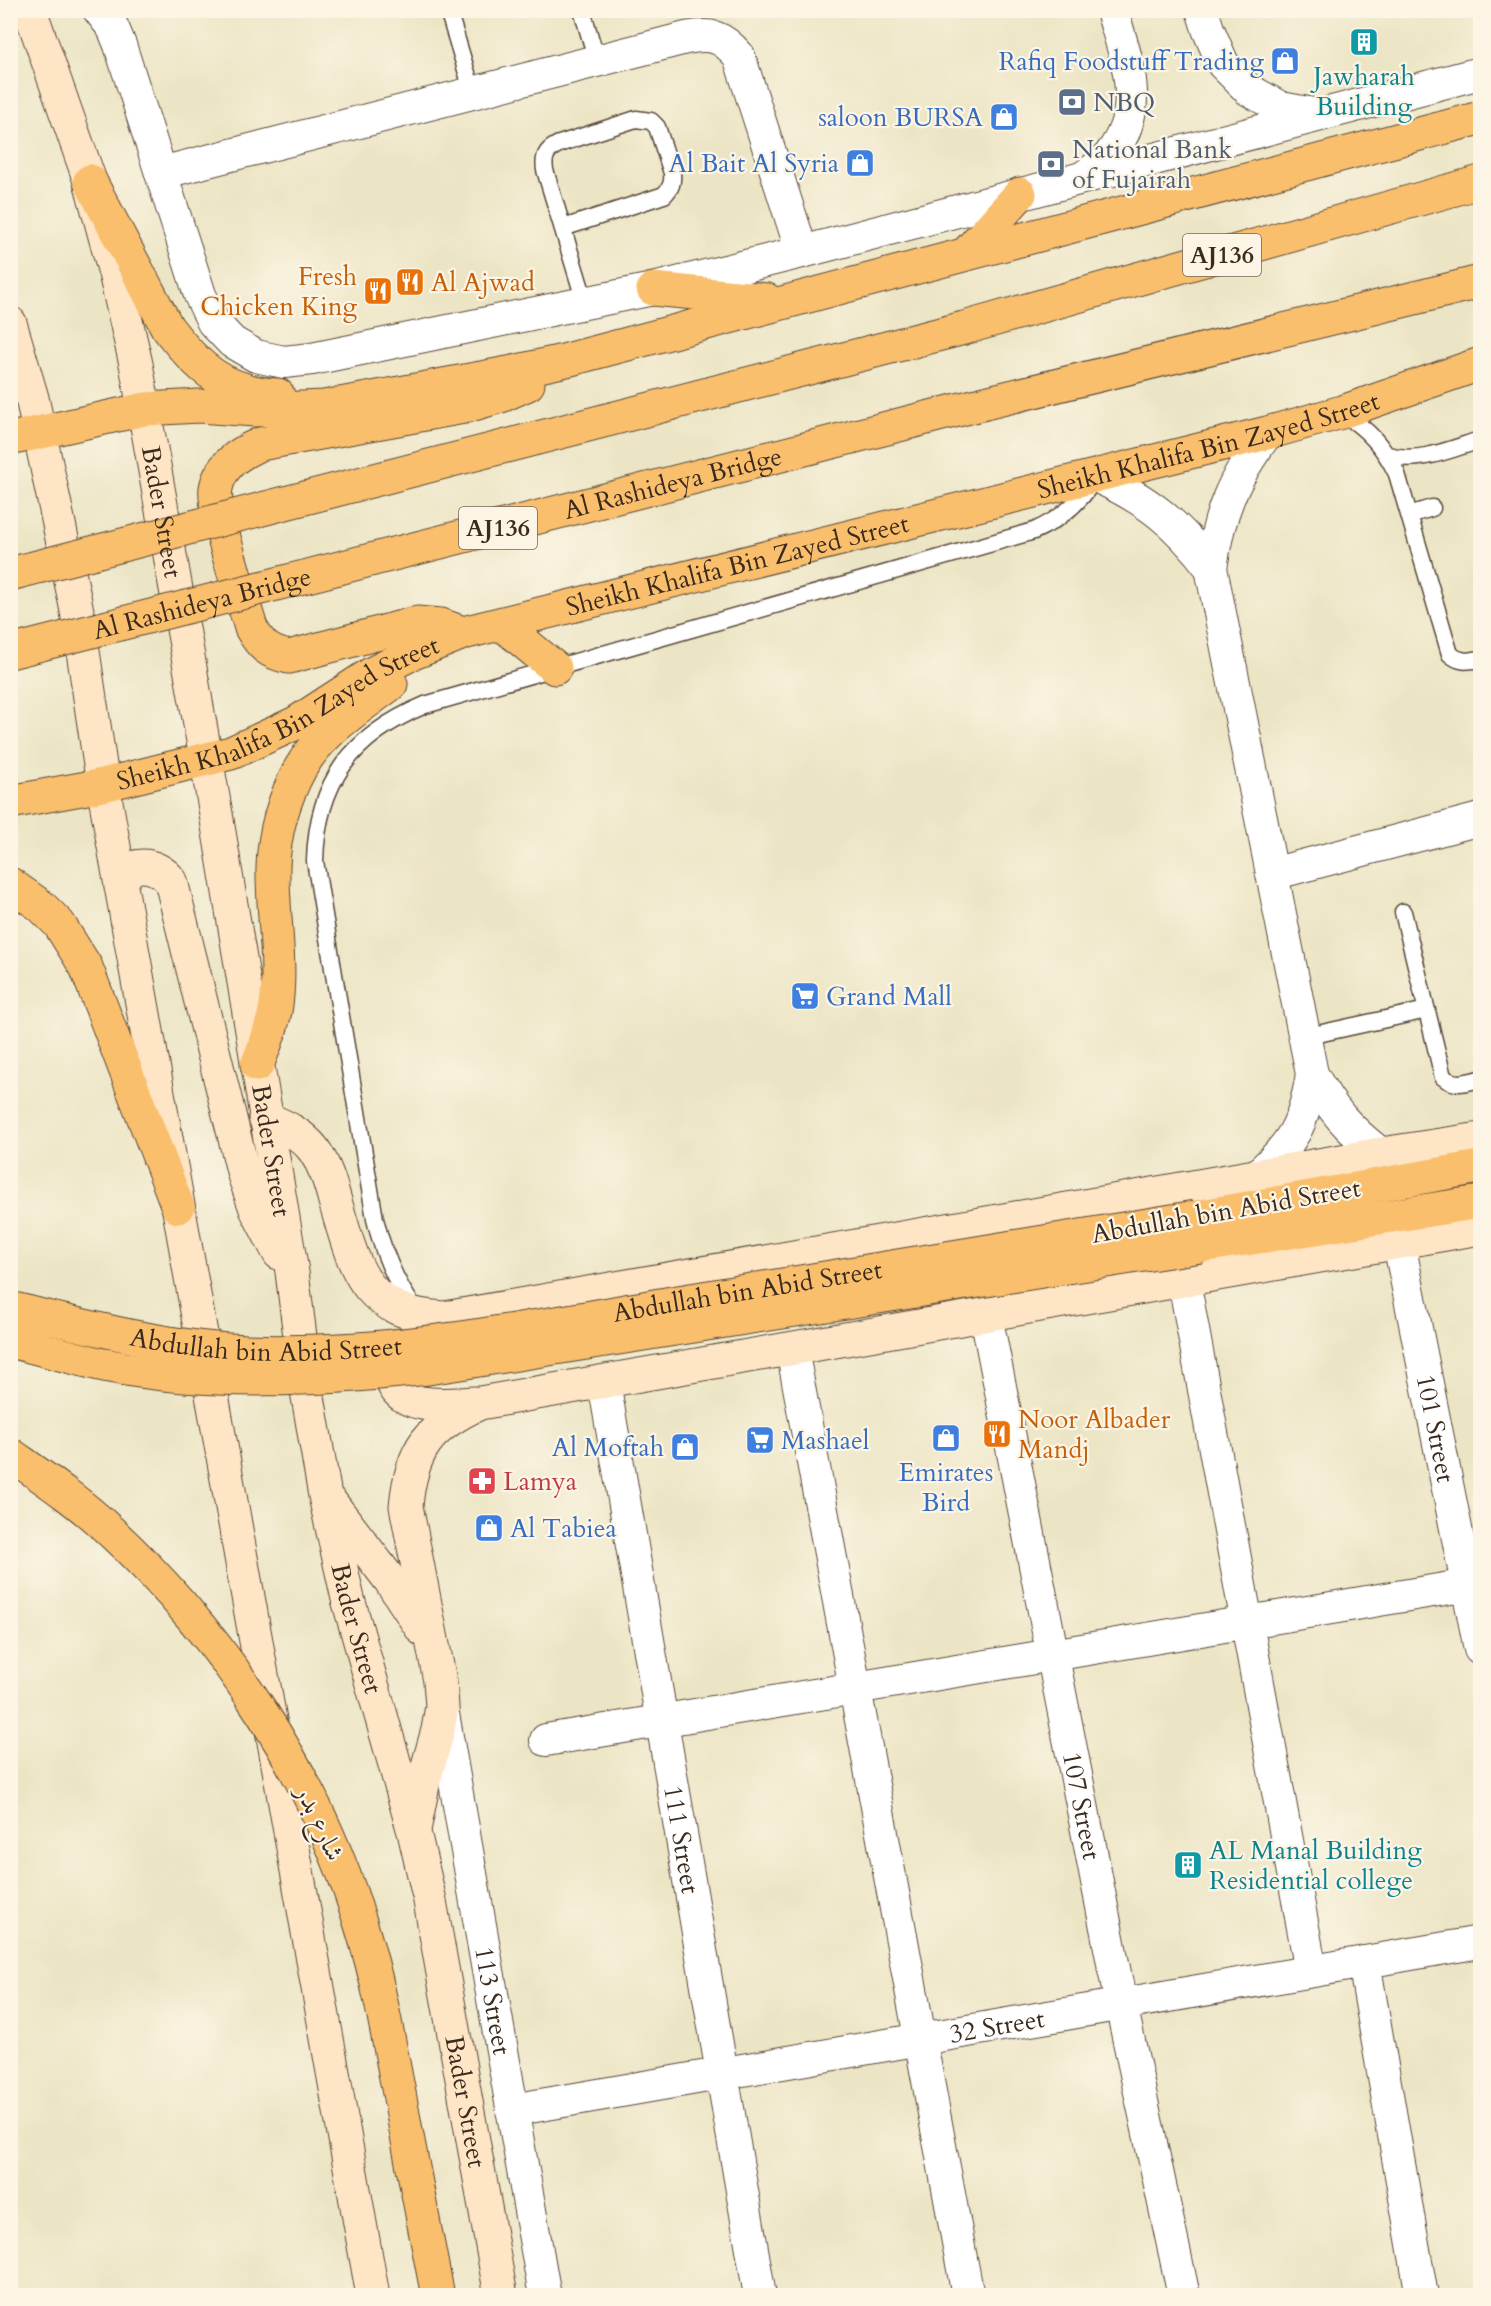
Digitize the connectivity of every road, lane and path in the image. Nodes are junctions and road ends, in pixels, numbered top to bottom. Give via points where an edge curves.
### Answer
1 (30, 10) edge
2 (99, 10) edge
3 (448, 10) edge
4 (582, 10) edge
5 (1112, 10) edge
6 (1202, 10) edge
7 (597, 61) junction
8 (1480, 74) edge
9 (473, 93) junction
10 (1317, 115) junction
11 (1480, 118) edge
12 (161, 173) junction
13 (1084, 177) junction
14 (90, 181) junction
15 (1480, 182) edge
16 (1020, 194) junction
17 (563, 228) junction
18 (802, 252) junction
19 (966, 254) junction
20 (1480, 282) edge
21 (653, 289) junction
22 (585, 302) junction
23 (786, 302) junction
24 (10, 323) edge
25 (567, 360) junction
26 (1480, 364) edge
27 (508, 373) junction
28 (1480, 373) edge
29 (1447, 376) junction
30 (145, 408) junction
31 (1342, 412) junction
32 (1267, 433) junction
33 (25, 435) edge
34 (1480, 440) edge
35 (1388, 455) junction
36 (1096, 476) junction
37 (1432, 508) dead end
38 (1409, 515) junction
39 (1211, 567) junction
40 (10, 574) edge
41 (502, 624) junction
42 (457, 635) junction
43 (10, 652) edge
44 (1480, 659) edge
45 (10, 667) edge
46 (555, 668) junction
47 (10, 673) edge
48 (207, 761) junction
49 (103, 785) junction
50 (10, 802) edge
51 (1480, 819) edge
52 (1272, 874) junction
53 (10, 884) edge
54 (121, 887) junction
55 (1403, 912) dead end
56 (1427, 1010) junction
57 (1304, 1037) junction
58 (256, 1065) junction
59 (1312, 1074) junction
60 (1480, 1079) edge
61 (265, 1118) junction
62 (1480, 1139) edge
63 (1381, 1154) junction
64 (1480, 1167) edge
65 (1255, 1177) junction
66 (1480, 1202) edge
67 (178, 1207) junction
68 (1480, 1228) edge
69 (1198, 1231) junction
70 (1399, 1243) junction
71 (292, 1272) junction
72 (1184, 1281) junction
73 (10, 1308) edge
74 (986, 1315) junction
75 (433, 1318) junction
76 (10, 1341) edge
77 (792, 1349) junction
78 (604, 1382) junction
79 (480, 1403) junction
80 (10, 1454) edge
81 (325, 1496) junction
82 (1474, 1584) edge
83 (1247, 1622) junction
84 (1480, 1649) edge
85 (1053, 1654) junction
86 (435, 1658) junction
87 (855, 1688) junction
88 (442, 1706) junction
89 (661, 1720) junction
90 (546, 1740) dead end
91 (414, 1832) junction
92 (1480, 1942) edge
93 (1365, 1962) junction
94 (1311, 1971) junction
95 (1121, 2004) junction
96 (920, 2039) junction
97 (721, 2073) junction
98 (512, 2110) junction
99 (374, 2295) edge
100 (438, 2295) edge
101 (501, 2295) edge
102 (545, 2295) edge
103 (760, 2295) edge
104 (968, 2295) edge
105 (1184, 2295) edge
106 (1422, 2295) edge

1 - 14 main road, Bader Street
2 - 12 street via 120,45
3 - 9 lane
4 - 7 lane
5 - 13 street via 1133,99 1126,130 1109,157
6 - 10 street via 1223,64 1249,90 1281,108
7 - 9 street
7 - 18 street via 700,35 729,44 744,70
8 - 10 street
9 - 12 street
10 - 13 street
11 - 19 main road
12 - 22 street via 200,295 213,322 232,342 256,356 284,362 312,359
13 - 16 street
14 - 27 main road via 167,327 200,366 222,381 248,391 275,395 450,369
14 - 30 main road, Bader Street
15 - 40 main road, AJ136, bridge via 964,328
16 - 18 street
16 - 19 main road
17 - 17 lane via 545,170 546,154 559,144 636,119 651,121 657,127 672,173 670,189 664,195
17 - 22 lane
18 - 21 street
19 - 23 main road
20 - 43 main road, Al Rashideya Bridge / AJ136, bridge via 985,403
21 - 22 street
21 - 23 main road
23 - 25 main road
24 - 33 main road
25 - 27 main road
25 - 42 main road via 535,381 501,396 260,444 240,452 224,468 216,488 217,510 259,644 289,657 417,623 441,625
26 - 29 main road, Sheikh Khalifa Bin Zayed Street
27 - 30 main road via 324,407
28 - 29 street
29 - 31 main road, Sheikh Khalifa Bin Zayed Street
30 - 33 main road
30 - 48 main road, Bader Street
31 - 32 main road, Sheikh Khalifa Bin Zayed Street
31 - 35 lane via 1360,423
32 - 36 main road, Sheikh Khalifa Bin Zayed Street
32 - 39 street via 1228,496 1216,531
33 - 49 main road via 77,611
34 - 35 lane via 1420,458
35 - 38 lane
36 - 39 street via 1161,513
36 - 41 main road, Sheikh Khalifa Bin Zayed Street
36 - 46 lane via 1070,510 1034,531
37 - 38 lane
38 - 44 lane via 1450,654 1463,661
39 - 52 street
41 - 42 main road, Sheikh Khalifa Bin Zayed Street
41 - 46 main road
42 - 48 main road, Sheikh Khalifa Bin Zayed Street via 371,674 296,723
42 - 58 main road via 328,733 302,766 284,804 273,868 276,1004 268,1039
45 - 47 main road
46 - 75 lane via 425,705 372,733 334,778 316,833 315,861 381,1246 405,1296
48 - 49 main road, Sheikh Khalifa Bin Zayed Street
48 - 58 main road, Bader Street
49 - 50 main road, Sheikh Khalifa Bin Zayed Street
49 - 54 main road
51 - 52 street
52 - 57 street
53 - 67 main road via 58,924 86,967
54 - 67 main road
54 - 71 main road via 123,877 142,865 164,872 171,881 244,1175 272,1242
55 - 56 lane
56 - 57 lane
56 - 60 lane via 1443,1077 1456,1083
57 - 59 street
58 - 61 main road, Bader Street
59 - 63 street via 1341,1120
59 - 65 street via 1307,1104 1296,1132 1278,1157
61 - 71 main road, Bader Street
61 - 75 main road, Abdullah bin Abid Street via 293,1130 313,1149 327,1173 352,1256 362,1278 377,1296 397,1310
62 - 63 main road, Abdullah bin Abid Street
63 - 65 main road, Abdullah bin Abid Street
64 - 69 main road, Abdullah bin Abid Street
65 - 75 main road, Abdullah bin Abid Street
66 - 69 main road, Abdullah bin Abid Street
67 - 99 main road
68 - 70 main road
69 - 73 main road, Abdullah bin Abid Street, bridge via 500,1332 341,1350 197,1347
69 - 76 main road, Abdullah bin Abid Street, bridge via 429,1368 364,1375 288,1379 169,1374 105,1365
70 - 72 main road
70 - 82 street, 101 Street
71 - 81 main road, Bader Street
72 - 74 main road
72 - 83 street
74 - 77 main road
74 - 85 street, 107 Street
75 - 79 main road via 400,1339 391,1352 388,1368 392,1384 403,1396 418,1403
77 - 78 main road
77 - 87 street
78 - 79 main road
78 - 89 street, 111 Street
79 - 86 main road via 455,1415 434,1432 418,1453 408,1479 405,1506
80 - 100 main road, شارع بدر, bridge via 106,1527 179,1602 243,1684 313,1804 364,1933 381,2000
81 - 86 main road via 408,1605
81 - 91 main road, Bader Street via 348,1599
82 - 83 street
82 - 84 street, 101 Street
83 - 85 street
83 - 94 street
85 - 87 street
85 - 95 street, 107 Street
86 - 88 main road
87 - 89 street
87 - 96 street
88 - 91 main road
88 - 98 street, 113 Street
89 - 90 street
89 - 97 street, 111 Street
91 - 101 main road, Bader Street via 444,1971
92 - 93 street, 32 Street
93 - 94 street, 32 Street
93 - 106 street
94 - 95 street, 32 Street
95 - 96 street, 32 Street
95 - 105 street, 107 Street
96 - 97 street, 32 Street
96 - 104 street
97 - 98 street, 32 Street
97 - 103 street, 111 Street
98 - 102 street, 113 Street

